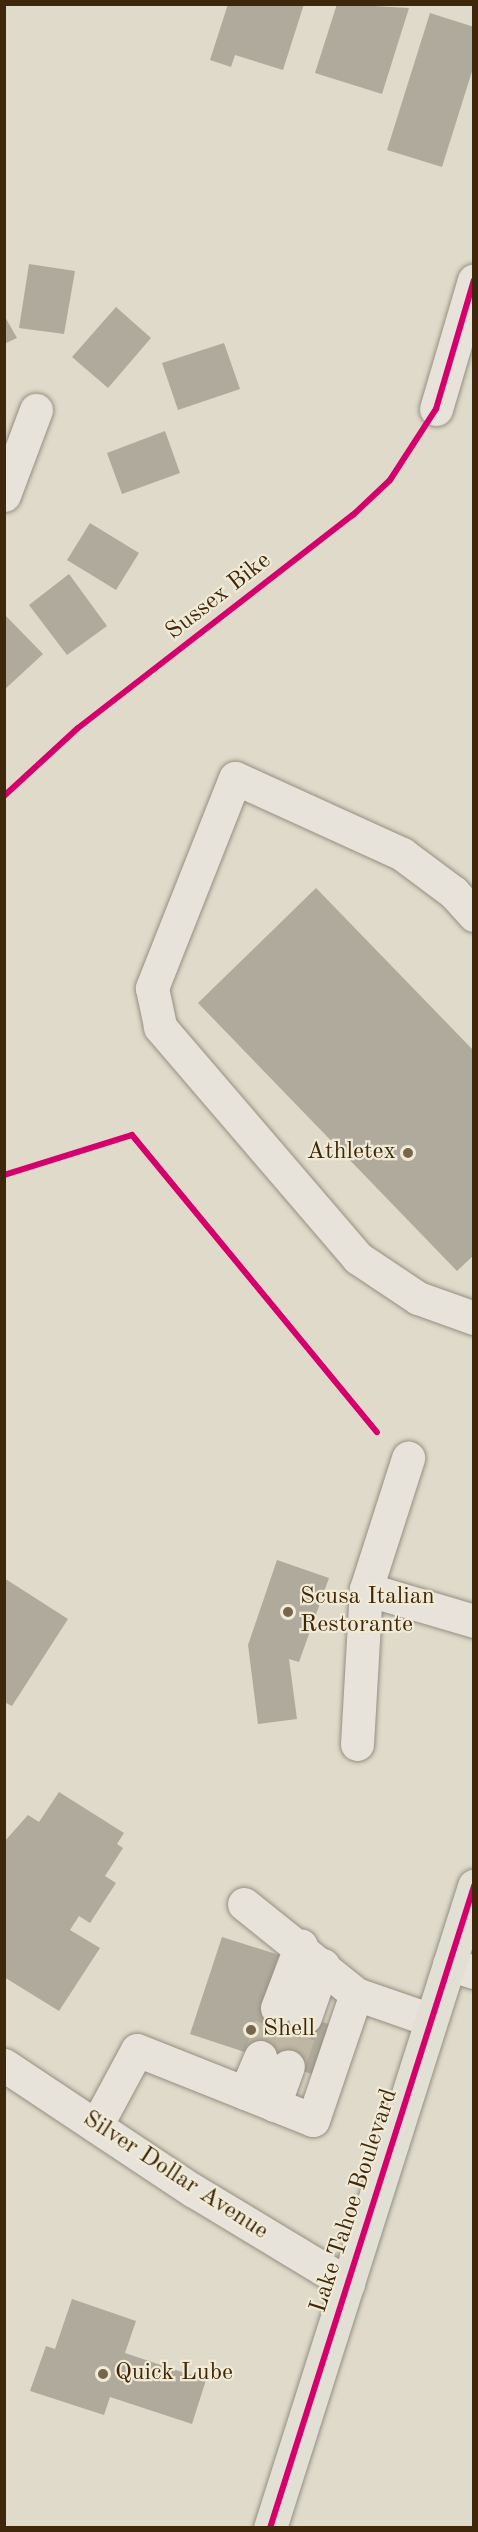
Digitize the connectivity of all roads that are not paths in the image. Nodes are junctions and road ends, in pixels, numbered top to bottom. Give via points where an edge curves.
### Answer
1 (474, 280) edge
2 (436, 409) dead end
3 (36, 410) dead end
4 (4, 495) edge
5 (474, 915) edge
6 (474, 1317) edge
7 (408, 1458) dead end
8 (366, 1589) junction
9 (474, 1621) edge
10 (357, 1744) dead end
11 (474, 1886) edge
12 (244, 1904) dead end
13 (312, 1955) junction
14 (461, 1968) edge
15 (356, 1994) junction
16 (291, 2012) tunnel mouth
17 (431, 2020) junction
18 (274, 2061) tunnel mouth
19 (4, 2065) edge
20 (259, 2099) junction
21 (96, 2126) junction
22 (348, 2284) junction
23 (270, 2528) edge

1 - 2 street
3 - 4 street
5 - 6 street via 453,892 402,854 235,778 152,988 160,1027 358,1258 418,1298
7 - 8 street
8 - 9 street
8 - 10 street
11 - 14 highway, Lake Tahoe Boulevard
12 - 13 street
13 - 15 street
13 - 16 street
14 - 17 highway, Lake Tahoe Boulevard
15 - 17 street
15 - 20 street via 313,2120
17 - 22 highway, Lake Tahoe Boulevard
18 - 20 street
19 - 21 street, Silver Dollar Avenue
20 - 21 street via 137,2050
21 - 22 street, Silver Dollar Avenue
22 - 23 highway, Lake Tahoe Boulevard

